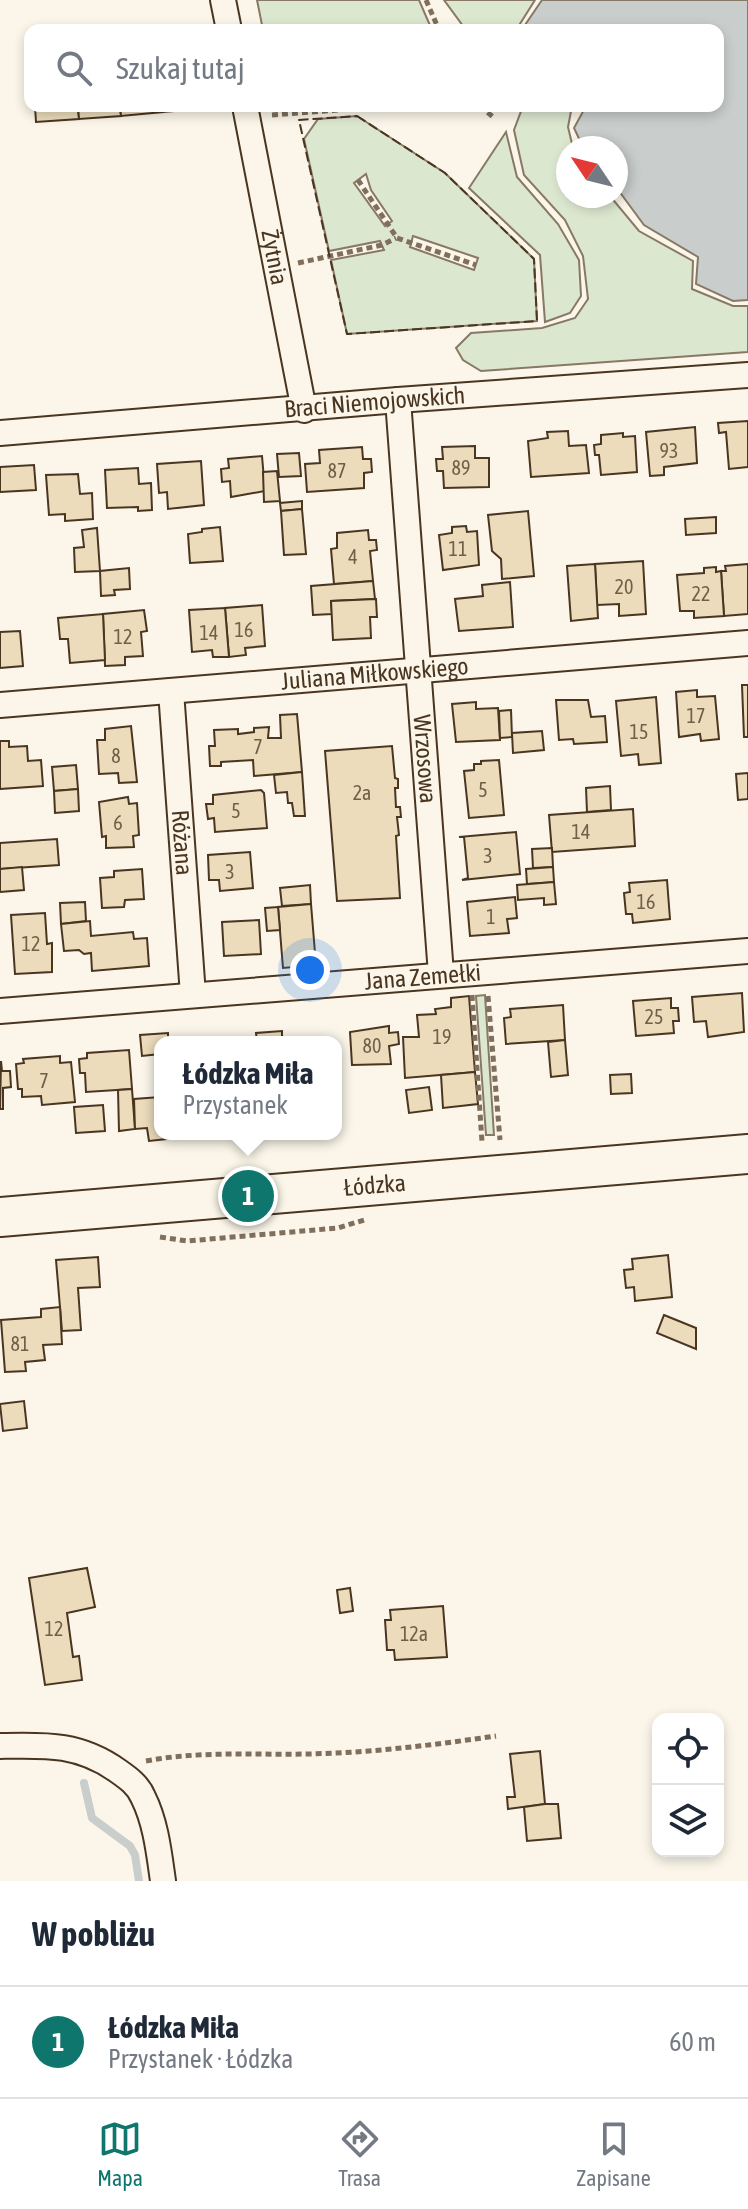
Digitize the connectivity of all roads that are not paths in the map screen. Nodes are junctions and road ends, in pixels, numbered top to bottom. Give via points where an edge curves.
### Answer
1 (223, 0) edge
2 (228, 24) edge
3 (246, 112) edge
4 (748, 375) edge
5 (398, 400) junction
6 (304, 410) junction
7 (0, 433) edge
8 (748, 643) edge
9 (418, 670) junction
10 (171, 691) junction
11 (0, 705) edge
12 (748, 951) edge
13 (441, 974) junction
14 (193, 995) junction
15 (0, 1011) edge
16 (748, 1154) edge
17 (0, 1217) edge
18 (0, 1746) edge
19 (163, 1881) edge

1 - 2 street
3 - 6 street, Żytnia
4 - 5 street, Braci Niemojowskich
5 - 6 street, Braci Niemojowskich
5 - 9 street, Wrzosowa
6 - 7 street, Braci Niemojowskich
8 - 9 street, Juliana Miłkowskiego
9 - 10 street, Juliana Miłkowskiego
9 - 13 street, Wrzosowa
10 - 11 street, Juliana Miłkowskiego
10 - 14 street, Różana
12 - 13 street, Jana Zemełki
13 - 14 street, Jana Zemełki
14 - 15 street, Jana Zemełki
16 - 17 main road, Łódzka
18 - 19 street via 52,1745 88,1752 132,1781 142,1794 156,1837

